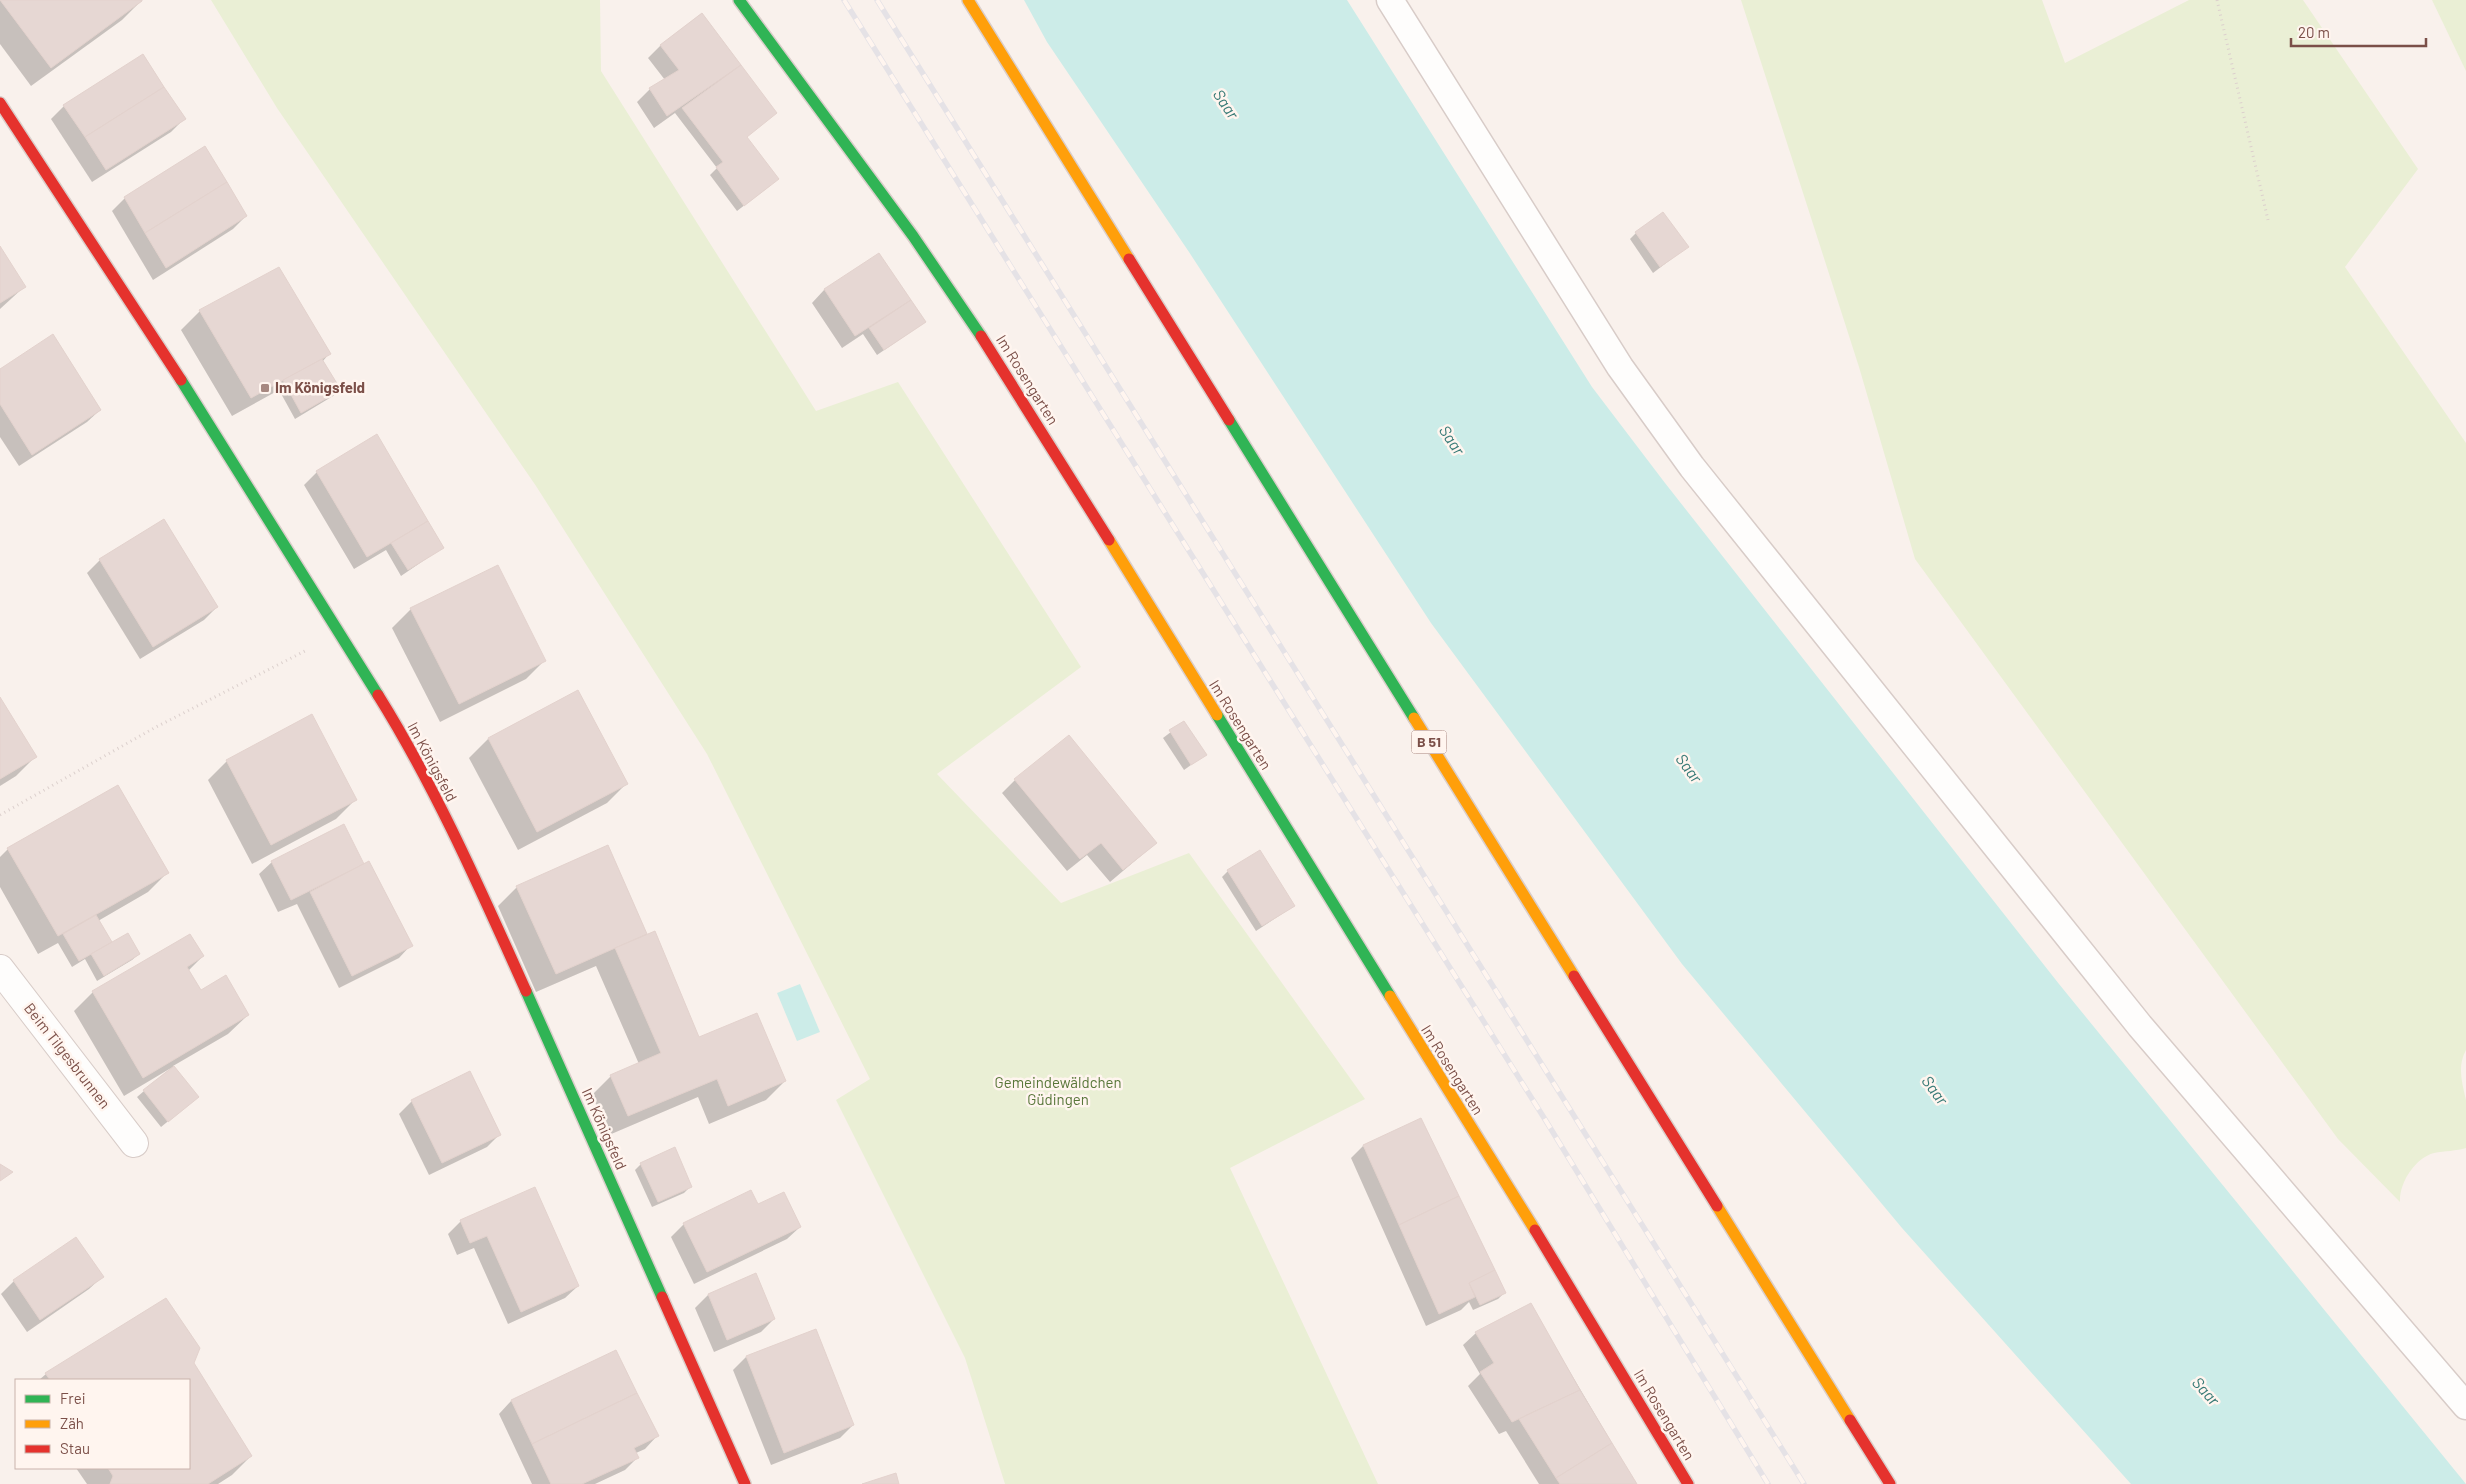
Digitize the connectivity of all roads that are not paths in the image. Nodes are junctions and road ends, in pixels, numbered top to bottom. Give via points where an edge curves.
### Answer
1 (739, 0) edge
2 (968, 0) edge
3 (1390, 0) edge
4 (0, 103) edge
5 (0, 969) edge
6 (134, 1143) dead end
7 (2466, 1406) edge
8 (745, 1484) edge
9 (1688, 1484) edge
10 (1890, 1484) edge

1 - 9 street, Im Rosengarten via 914,236 1004,370
2 - 10 street, B 51
3 - 7 lane via 1620,367 1692,467 2140,1026
4 - 8 street, Im Königsfeld via 140,315 402,734 486,901
5 - 6 street, Beim Tilgesbrunnen

